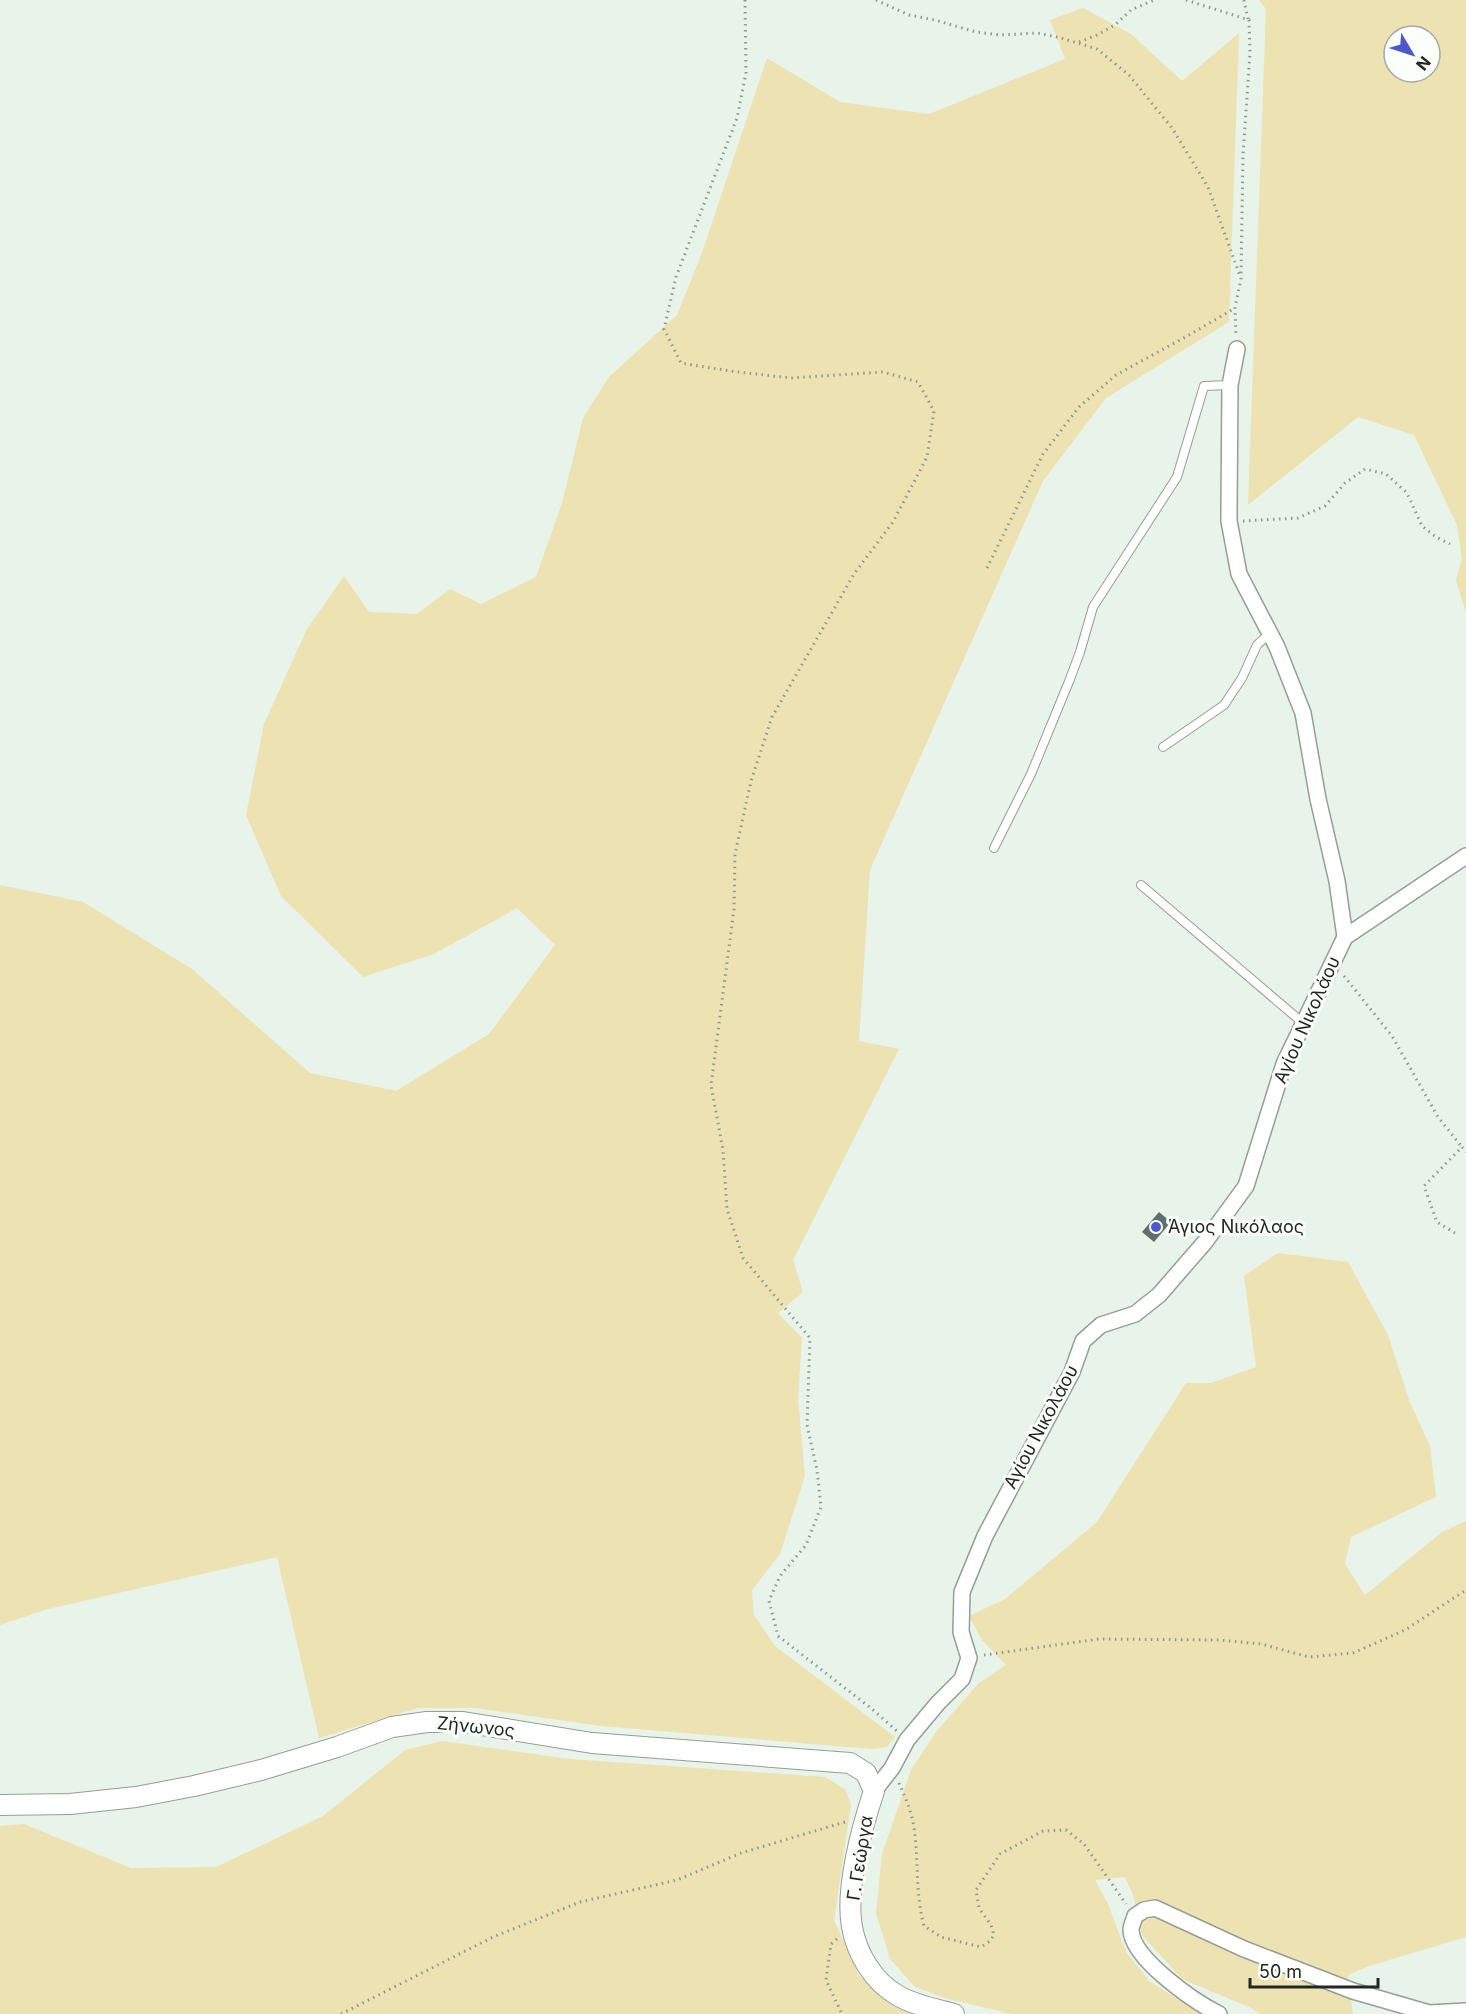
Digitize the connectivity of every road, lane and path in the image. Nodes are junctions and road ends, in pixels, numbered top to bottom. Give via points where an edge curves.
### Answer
1 (745, 0) edge
2 (876, 0) edge
3 (1154, 0) edge
4 (1186, 0) edge
5 (1244, 0) edge
6 (1249, 20) junction
7 (1077, 43) junction
8 (1241, 279) junction
9 (1235, 308) junction
10 (1237, 349) joint
11 (1230, 385) junction
12 (1229, 521) junction
13 (1450, 544) dead end
14 (987, 568) dead end
15 (1270, 633) junction
16 (1163, 747) dead end
17 (994, 848) dead end
18 (1466, 856) edge
19 (1141, 885) dead end
20 (1345, 937) junction
21 (1333, 962) junction
22 (1303, 1023) junction
23 (1462, 1147) junction
24 (1466, 1152) edge
25 (1455, 1233) dead end
26 (1466, 1590) edge
27 (969, 1658) junction
28 (907, 1740) junction
29 (892, 1768) junction
30 (874, 1791) junction
31 (0, 1805) edge
32 (866, 1816) junction
33 (1135, 1916) junction
34 (852, 1927) junction
35 (1466, 2011) edge
36 (341, 2014) edge
37 (842, 2014) edge
38 (954, 2014) edge
39 (1219, 2014) edge

1 - 28 path via 746,73 737,118 676,277 664,329 681,363 791,378 883,372 918,382 934,411 927,457 893,522 854,574 772,717 751,781 735,854 734,909 711,1085 723,1150 727,1209 742,1258 810,1338 807,1425 821,1507 806,1545 780,1576 769,1601 778,1636
2 - 7 path via 909,15 976,32 1037,33
3 - 7 path via 1131,9 1115,25
4 - 6 path
5 - 6 path
6 - 8 path
7 - 8 path via 1097,49 1129,75 1172,128 1208,187
8 - 9 path
9 - 10 path
9 - 14 path via 1116,375 1079,407 1043,454
10 - 11 street
11 - 12 street
11 - 17 lane via 1204,386 1177,477 1092,607 1070,679 1031,774
12 - 13 path via 1298,518 1325,506 1345,483 1365,469 1386,474 1407,494 1422,526
12 - 15 street via 1239,574
15 - 16 lane via 1257,645 1224,705
15 - 20 street via 1303,713
18 - 20 street
19 - 22 lane
20 - 21 street, Αγίου Νικολάου
21 - 22 street, Αγίου Νικολάου
21 - 23 path via 1392,1036 1438,1117
22 - 27 street, Αγίου Νικολάου via 1284,1064 1246,1186 1159,1295 1135,1314 1101,1325 1083,1341 1051,1414 999,1507 962,1592 961,1632
23 - 24 path
23 - 25 path via 1424,1186 1437,1222
26 - 27 path via 1405,1630 1353,1653 1309,1657 1261,1644 1219,1640 1100,1639
27 - 28 street via 962,1679
28 - 29 street
29 - 30 street
29 - 33 path via 914,1827 918,1906 924,1926 941,1937 981,1947 990,1941 994,1935 992,1925 980,1908 976,1890 1000,1854 1043,1831 1066,1830 1084,1844
30 - 31 street, Ζήνωνος via 866,1773 850,1763 592,1743 463,1722 427,1722 392,1727 261,1770 183,1788 70,1804
30 - 32 street, Γ. Γεώργα
32 - 34 street, Γ. Γεώργα via 852,1893
32 - 36 path via 741,1853 676,1880 580,1902 493,1937
33 - 35 street via 1155,1908 1244,1949 1353,1991 1429,2013
33 - 39 street via 1131,1931 1139,1952 1166,1978
34 - 37 path via 831,1944 826,1980
34 - 38 street, Γ. Γεώργα via 863,1960 879,1981 897,1996

